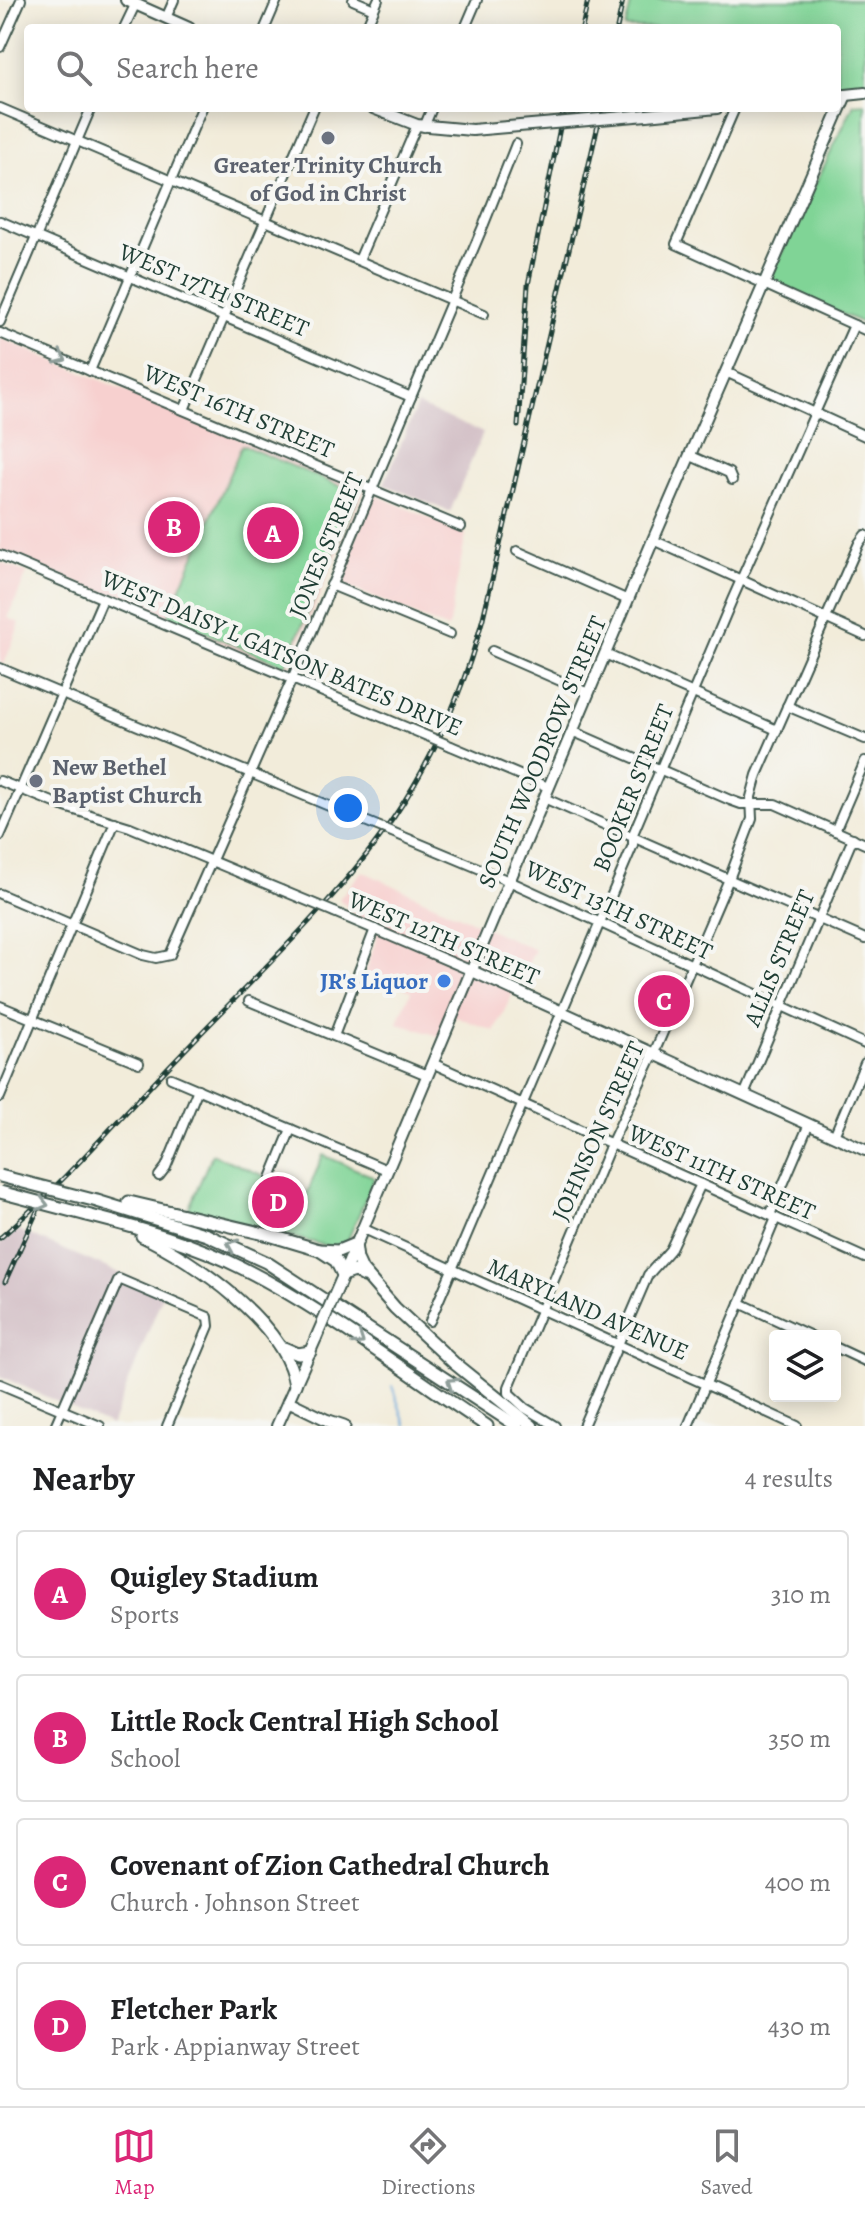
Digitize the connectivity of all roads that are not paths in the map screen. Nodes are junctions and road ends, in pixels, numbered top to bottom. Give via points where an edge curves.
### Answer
1 (21, 0) edge
2 (174, 0) edge
3 (277, 0) edge
4 (353, 0) edge
5 (477, 0) edge
6 (130, 2) edge
7 (376, 4) edge
8 (166, 18) junction
9 (125, 24) edge
10 (180, 24) edge
11 (267, 24) edge
12 (368, 24) edge
13 (467, 24) edge
14 (0, 47) edge
15 (865, 93) edge
16 (842, 96) edge
17 (0, 108) edge
18 (89, 112) edge
19 (200, 112) edge
20 (312, 112) edge
21 (384, 112) edge
22 (430, 112) edge
23 (677, 112) edge
24 (733, 112) edge
25 (835, 112) edge
26 (421, 126) junction
27 (77, 141) junction
28 (516, 144) dead end
29 (171, 181) junction
30 (0, 221) edge
31 (265, 221) junction
32 (36, 236) junction
33 (359, 260) junction
34 (130, 276) junction
35 (763, 285) junction
36 (451, 300) junction
37 (484, 314) dead end
38 (224, 317) junction
39 (0, 322) edge
40 (854, 325) junction
41 (865, 330) edge
42 (0, 333) edge
43 (90, 371) junction
44 (726, 372) junction
45 (411, 397) junction
46 (184, 410) junction
47 (816, 412) junction
48 (865, 436) edge
49 (691, 456) junction
50 (732, 480) dead end
51 (372, 489) junction
52 (461, 527) dead end
53 (865, 535) edge
54 (653, 540) junction
55 (517, 551) dead end
56 (0, 555) edge
57 (741, 580) junction
58 (331, 585) junction
59 (103, 599) junction
60 (628, 600) junction
61 (827, 618) junction
62 (450, 634) dead end
63 (865, 636) edge
64 (492, 651) dead end
65 (605, 654) junction
66 (0, 668) edge
67 (292, 679) junction
68 (588, 693) junction
69 (693, 693) junction
70 (63, 694) junction
71 (787, 706) junction
72 (777, 730) junction
73 (572, 731) junction
74 (865, 739) edge
75 (865, 761) edge
76 (662, 770) junction
77 (250, 773) junction
78 (0, 781) edge
79 (21, 789) junction
80 (546, 792) junction
81 (752, 803) junction
82 (115, 822) junction
83 (835, 831) junction
84 (0, 836) edge
85 (853, 838) junction
86 (633, 839) junction
87 (865, 844) edge
88 (213, 861) junction
89 (729, 879) junction
90 (509, 881) junction
91 (0, 894) edge
92 (818, 918) junction
93 (600, 923) junction
94 (72, 924) junction
95 (375, 929) junction
96 (865, 939) edge
97 (692, 965) junction
98 (472, 971) junction
99 (249, 1001) dead end
100 (0, 1006) edge
101 (781, 1006) junction
102 (563, 1012) junction
103 (32, 1019) junction
104 (334, 1036) junction
105 (865, 1044) edge
106 (654, 1053) junction
107 (139, 1063) dead end
108 (432, 1063) junction
109 (865, 1063) edge
110 (427, 1075) junction
111 (171, 1078) dead end
112 (198, 1089) junction
113 (744, 1095) junction
114 (0, 1097) edge
115 (522, 1104) junction
116 (809, 1124) junction
117 (291, 1129) junction
118 (834, 1136) junction
119 (611, 1144) junction
120 (865, 1150) edge
121 (387, 1170) junction
122 (0, 1176) edge
123 (159, 1176) dead end
124 (271, 1178) dead end
125 (701, 1184) junction
126 (0, 1192) edge
127 (98, 1198) junction
128 (773, 1217) junction
129 (109, 1221) junction
130 (362, 1228) junction
131 (355, 1244) junction
132 (319, 1250) junction
133 (865, 1258) edge
134 (452, 1269) junction
135 (342, 1277) junction
136 (368, 1279) junction
137 (740, 1303) junction
138 (542, 1310) junction
139 (430, 1321) dead end
140 (798, 1330) edge
141 (617, 1344) junction
142 (280, 1345) junction
143 (841, 1350) edge
144 (310, 1352) junction
145 (865, 1361) edge
146 (0, 1384) edge
147 (705, 1384) junction
148 (295, 1385) junction
149 (288, 1401) junction
150 (62, 1410) junction
151 (337, 1424) edge
152 (793, 1425) edge
153 (55, 1426) edge
154 (100, 1426) edge
155 (167, 1426) edge
156 (277, 1426) edge
157 (487, 1426) edge
158 (517, 1426) edge
159 (532, 1426) edge
160 (555, 1426) edge
161 (583, 1426) edge
162 (688, 1426) edge

1 - 14 street
2 - 8 street
3 - 11 street
4 - 7 street
5 - 13 street
6 - 8 main road
6 - 9 street
7 - 12 street
8 - 10 main road
15 - 16 main road
17 - 27 street
18 - 27 street
19 - 29 street
20 - 31 street
21 - 26 main road
22 - 26 street
23 - 26 main road, bridge via 472,130
24 - 35 street via 676,244
25 - 35 main road, SOUTH WOODROW STREET
26 - 33 street
27 - 29 street
27 - 32 street
28 - 36 street, JONES STREET
29 - 31 street
29 - 34 street
30 - 32 street, WEST 17TH STREET
31 - 33 street
31 - 38 street
32 - 34 street, WEST 17TH STREET
32 - 39 street
33 - 36 street
34 - 38 street, WEST 17TH STREET
34 - 43 street
35 - 40 street
35 - 44 main road, SOUTH WOODROW STREET
36 - 37 street
36 - 45 street, JONES STREET
38 - 45 street, WEST 17TH STREET
38 - 46 street
40 - 41 street
40 - 47 street, BOOKER STREET
42 -> 43 street, WEST 16TH STREET
43 - 46 street, WEST 16TH STREET
44 - 47 street
44 - 49 main road, SOUTH WOODROW STREET
45 - 51 street, JONES STREET
46 - 51 street, WEST 16TH STREET
47 - 48 street
47 - 57 street, BOOKER STREET
49 - 50 street via 729,473
49 - 54 main road, SOUTH WOODROW STREET
51 - 52 street, WEST 16TH STREET
51 - 58 street, JONES STREET
53 - 61 street, JOHNSON STREET
54 - 57 street
54 - 60 main road, SOUTH WOODROW STREET
55 - 60 street
56 - 59 street, WEST DAISY L GATSON BATES DRIVE
57 - 61 street
57 - 69 street, BOOKER STREET
58 - 62 street
58 - 67 street, JONES STREET
59 - 67 street, WEST DAISY L GATSON BATES DRIVE
59 - 70 street
60 - 65 main road, SOUTH WOODROW STREET
61 - 63 street
61 - 71 street, JOHNSON STREET
64 - 68 street
65 - 68 main road, SOUTH WOODROW STREET
65 - 69 street
66 - 70 street, WEST 13TH STREET
67 - 77 street, JONES STREET
67 - 80 street, WEST DAISY L GATSON BATES DRIVE, bridge
68 - 73 main road, SOUTH WOODROW STREET
69 - 72 street
69 - 76 street, BOOKER STREET
70 - 77 street, WEST 13TH STREET
70 - 79 street
71 - 72 street, JOHNSON STREET
71 - 74 street
72 - 81 street, JOHNSON STREET via 752,789
73 - 76 street
73 - 80 main road, SOUTH WOODROW STREET
75 - 83 street
76 - 81 street via 730,800
76 - 86 street, BOOKER STREET
77 - 88 street, JONES STREET
77 - 90 street, WEST 13TH STREET, bridge
78 - 79 street, WEST 12TH STREET
79 - 82 street, WEST 12TH STREET
79 - 84 street
80 - 86 street, WEST DAISY L GATSON BATES DRIVE
80 - 90 main road, SOUTH WOODROW STREET
81 - 83 street via 775,804
81 - 89 street, JOHNSON STREET via 752,819
82 - 88 street, WEST 12TH STREET
82 - 94 street
83 - 85 street
85 - 87 street
85 - 92 street, ALLIS STREET
86 - 89 street, WEST DAISY L GATSON BATES DRIVE
86 - 93 street, BOOKER STREET
88 - 94 street, JONES STREET via 166,957 143,955
88 - 95 street, WEST 12TH STREET, bridge
89 - 92 street, WEST DAISY L GATSON BATES DRIVE
89 - 97 street, JOHNSON STREET
90 - 93 street, WEST 13TH STREET
90 - 98 main road, SOUTH WOODROW STREET
91 - 94 street
92 - 96 street, WEST DAISY L GATSON BATES DRIVE
92 - 101 street, ALLIS STREET
93 - 97 street, WEST 13TH STREET
93 - 102 street, BOOKER STREET
94 - 103 street
95 - 98 street, WEST 12TH STREET
95 - 104 street
97 - 101 street, WEST 13TH STREET
97 - 106 street, JOHNSON STREET
98 - 102 main road, WEST 12TH STREET
98 - 108 main road, SOUTH WOODROW STREET
99 - 104 street
100 - 103 street
101 - 105 street, WEST 13TH STREET
101 - 113 street, ALLIS STREET
102 - 106 main road, WEST 12TH STREET
102 - 115 street, BOOKER STREET
103 - 107 street
103 - 114 street
104 - 110 street
106 - 113 main road, WEST 12TH STREET
106 - 119 street, JOHNSON STREET
108 - 110 main road, SOUTH WOODROW STREET
108 - 115 street, WEST 11TH STREET
109 - 118 street
110 - 121 main road, SOUTH WOODROW STREET
111 - 112 street
112 - 117 street
112 - 123 street
113 - 116 main road, WEST 12TH STREET
115 - 119 street, WEST 11TH STREET
115 - 134 street, BOOKER STREET
116 - 118 main road, WEST 12TH STREET
116 - 128 street
117 - 121 street
117 - 124 street
118 - 120 main road, WEST 12TH STREET
119 - 125 street, WEST 11TH STREET
119 - 138 street, JOHNSON STREET
121 - 130 main road, SOUTH WOODROW STREET
122 - 127 highway, bridge
125 - 128 street, WEST 11TH STREET
125 - 141 street via 670,1250 648,1275
126 -> 129 highway, bridge
127 - 132 highway
158 -> 127 highway via 266,1262
128 - 133 street, WEST 11TH STREET
128 - 137 street
129 - 142 highway via 208,1274
129 -> 157 highway via 194,1246 262,1279
130 - 131 main road, SOUTH WOODROW STREET
130 - 134 street, MARYLAND AVENUE
131 - 132 highway via 338,1251
131 - 135 main road, SOUTH WOODROW STREET
131 - 136 highway
132 - 135 highway via 336,1261
134 - 138 street, MARYLAND AVENUE
134 - 139 street, BOOKER STREET
135 - 136 highway via 355,1271
135 - 144 main road, SOUTH WOODROW STREET, bridge
136 - 159 highway via 444,1354
137 - 140 street
137 - 147 street
138 - 141 street, MARYLAND AVENUE
138 - 160 street, JOHNSON STREET via 509,1393
141 - 147 street, MARYLAND AVENUE
141 - 161 street
142 - 144 highway via 298,1354
142 - 148 highway
143 - 145 street
144 - 148 main road, SOUTH WOODROW STREET
146 - 150 street
147 - 152 street, MARYLAND AVENUE
147 - 162 street
148 - 149 main road, SOUTH WOODROW STREET
149 - 151 main road
149 - 156 main road, SOUTH WOODROW STREET
150 - 153 street
150 - 154 street
150 - 155 street via 119,1279 208,1317 209,1326

